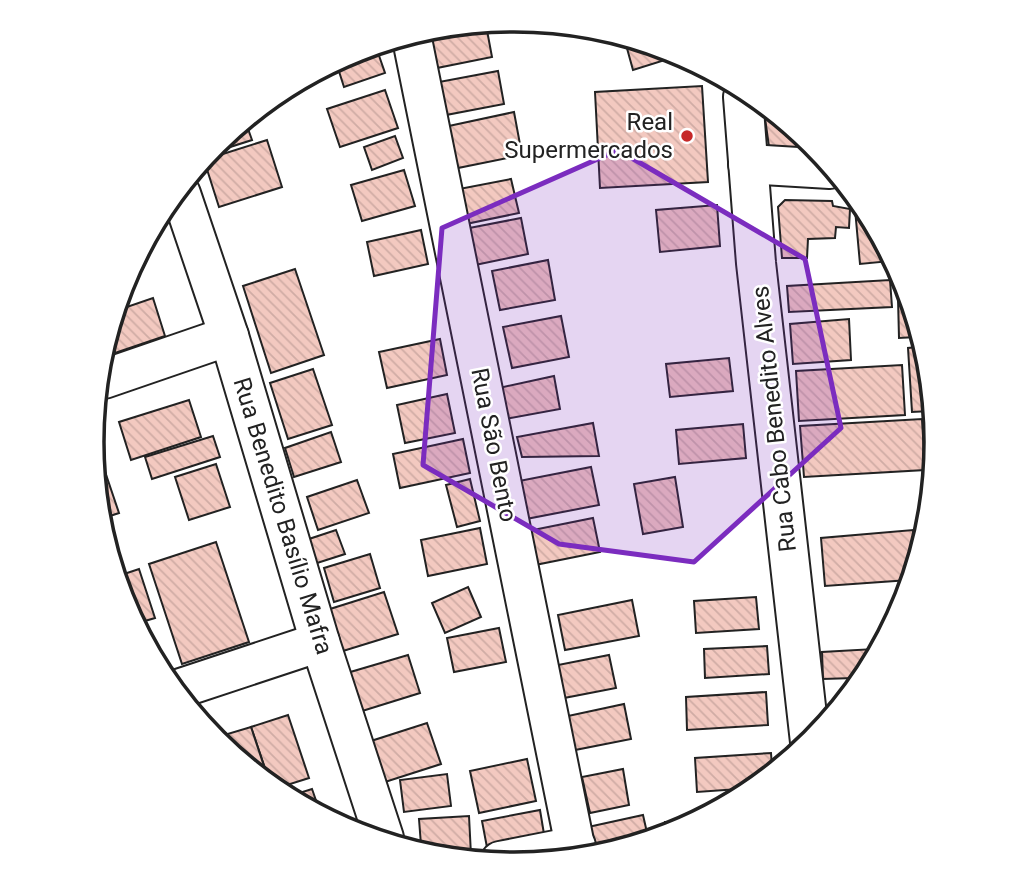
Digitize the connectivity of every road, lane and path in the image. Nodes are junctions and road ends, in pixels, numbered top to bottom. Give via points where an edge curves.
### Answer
1 (413, 44) edge
2 (743, 102) edge
3 (748, 164) junction
4 (819, 168) edge
5 (183, 200) edge
6 (229, 336) junction
7 (110, 377) edge
8 (320, 642) junction
9 (186, 686) edge
10 (808, 726) edge
11 (381, 830) edge
12 (576, 847) edge

1 - 12 street, Rua São Bento
2 - 3 street, Rua Cabo Benedito Alves
3 - 4 street
3 - 10 street, Rua Cabo Benedito Alves
5 - 6 street, Rua Benedito Basílio Mafra
6 - 7 street
6 - 8 street, Rua Benedito Basílio Mafra
8 - 9 street
8 - 11 street, Rua Benedito Basílio Mafra

